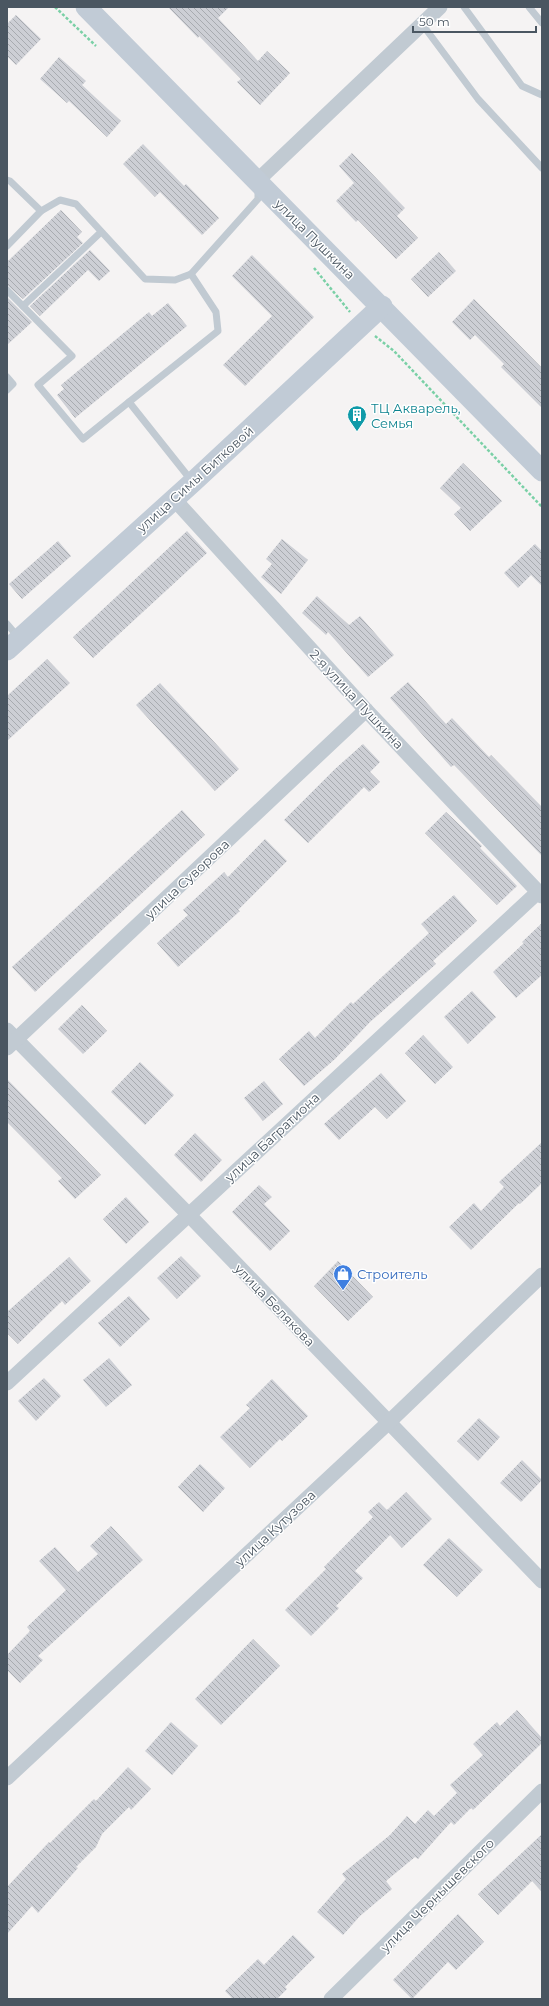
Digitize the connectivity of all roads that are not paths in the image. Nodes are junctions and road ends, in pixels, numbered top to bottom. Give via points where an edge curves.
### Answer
1 (86, 7) edge
2 (440, 7) edge
3 (464, 7) edge
4 (529, 7) edge
5 (542, 23) edge
6 (422, 24) junction
7 (542, 95) edge
8 (542, 168) edge
9 (7, 180) edge
10 (258, 180) junction
11 (41, 211) junction
12 (101, 232) junction
13 (7, 246) edge
14 (191, 274) junction
15 (7, 290) edge
16 (23, 306) junction
17 (382, 306) junction
18 (7, 377) edge
19 (7, 390) edge
20 (129, 402) junction
21 (542, 471) edge
22 (193, 482) junction
23 (174, 499) junction
24 (11, 637) edge
25 (366, 710) junction
26 (540, 894) edge
27 (10, 1040) edge
28 (188, 1214) junction
29 (542, 1275) edge
30 (7, 1383) edge
31 (389, 1422) junction
32 (542, 1581) edge
33 (7, 1778) edge
34 (542, 1791) edge
35 (331, 1999) edge

1 - 10 street, улица Пушкина
2 - 6 street
3 - 7 lane via 522,86
4 - 5 lane
6 - 8 lane via 478,99
6 - 10 street
9 - 11 lane
10 - 14 lane via 258,199
10 - 17 street, улица Пушкина
11 - 12 lane via 60,200 76,204
11 - 13 lane
12 - 14 lane via 145,279 175,280
12 - 16 lane
14 - 20 lane via 216,312 218,332
15 - 16 lane
16 - 20 lane via 72,356 38,385 83,438
17 - 21 street, улица Пушкина
17 - 22 street, улица Симы Битковой
18 - 19 lane via 13,384
20 - 22 lane
22 - 23 street, улица Симы Битковой
23 - 24 street, улица Симы Битковой
23 - 25 street, 2-я улица Пушкина
25 - 26 street, 2-я улица Пушкина
25 - 27 street, улица Суворова
26 - 28 street, улица Багратиона
27 - 28 street, улица Белякова
28 - 30 street, улица Багратиона
28 - 31 street, улица Белякова
29 - 31 street, улица Кутузова
31 - 32 street, улица Белякова
31 - 33 street, улица Кутузова
34 - 35 street, улица Чернышевского

